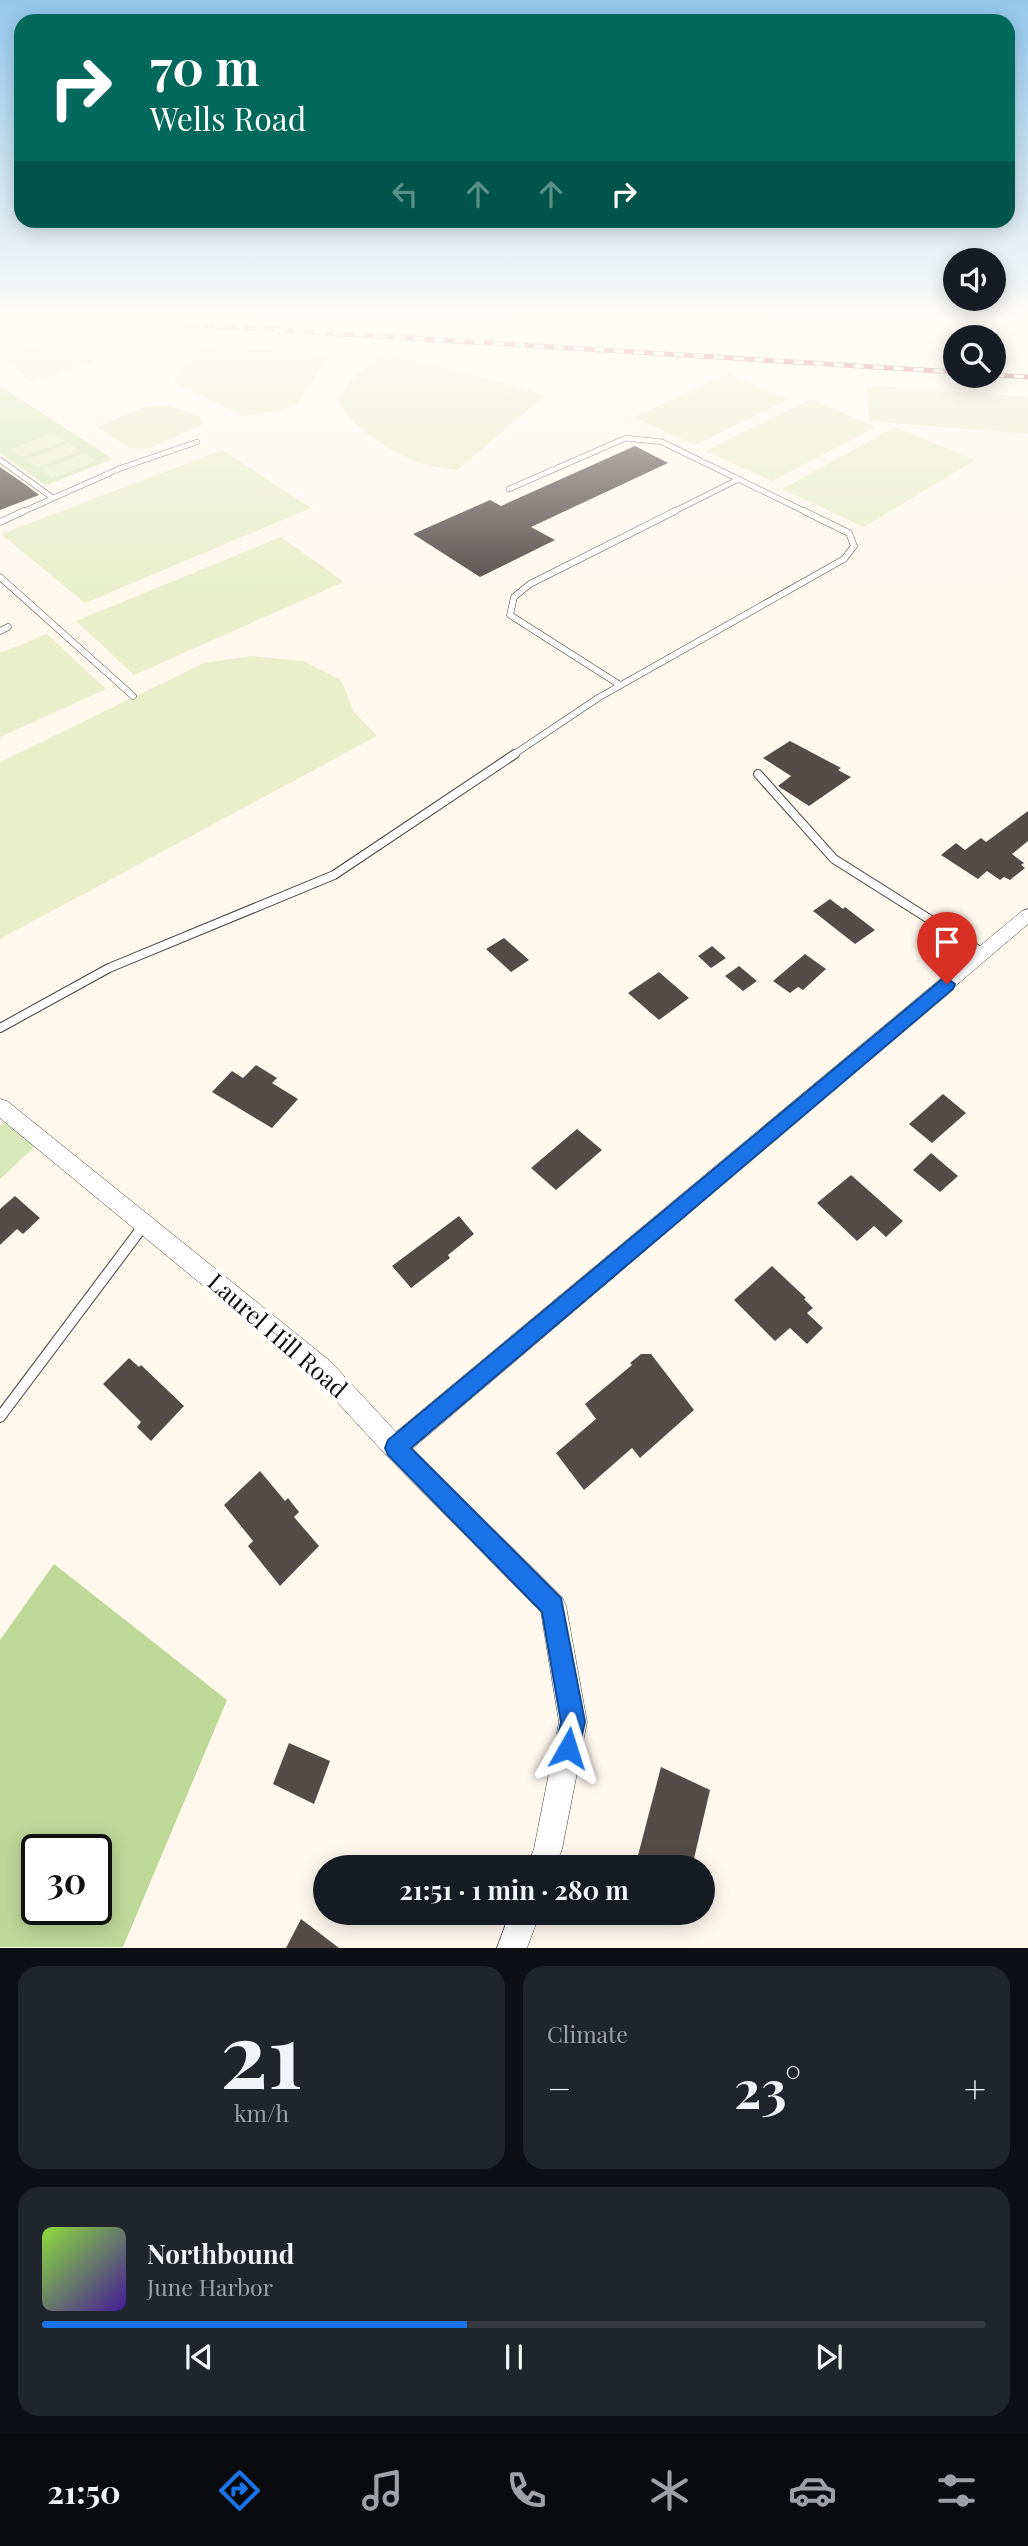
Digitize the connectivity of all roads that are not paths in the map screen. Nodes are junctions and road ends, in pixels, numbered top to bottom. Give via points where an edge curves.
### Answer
1 (197, 442) dead end
2 (0, 460) edge
3 (739, 480) junction
4 (509, 489) dead end
5 (53, 498) junction
6 (0, 522) edge
7 (0, 577) edge
8 (8, 627) dead end
9 (0, 631) edge
10 (620, 685) junction
11 (134, 696) dead end
12 (758, 774) dead end
13 (1028, 915) edge
14 (983, 953) junction
15 (0, 1028) edge
16 (0, 1107) edge
17 (145, 1224) junction
18 (0, 1417) edge
19 (395, 1448) junction
20 (546, 1855) edge
21 (521, 1925) edge
22 (512, 1948) edge

1 - 5 lane
2 - 5 lane
3 - 4 lane via 662,442 626,438
3 - 10 lane via 530,584 514,597 510,615
3 - 10 lane via 849,533 854,547 844,559
5 - 6 lane
7 - 11 lane
8 - 9 lane
10 - 15 lane via 334,875 109,968
12 - 14 lane via 834,859
13 - 14 street
14 - 19 street
16 - 17 street, Laurel Hill Road
17 - 18 lane
17 - 19 street, Laurel Hill Road via 322,1369
19 - 20 street, Laurel Hill Road via 553,1606 573,1722
21 - 22 street

